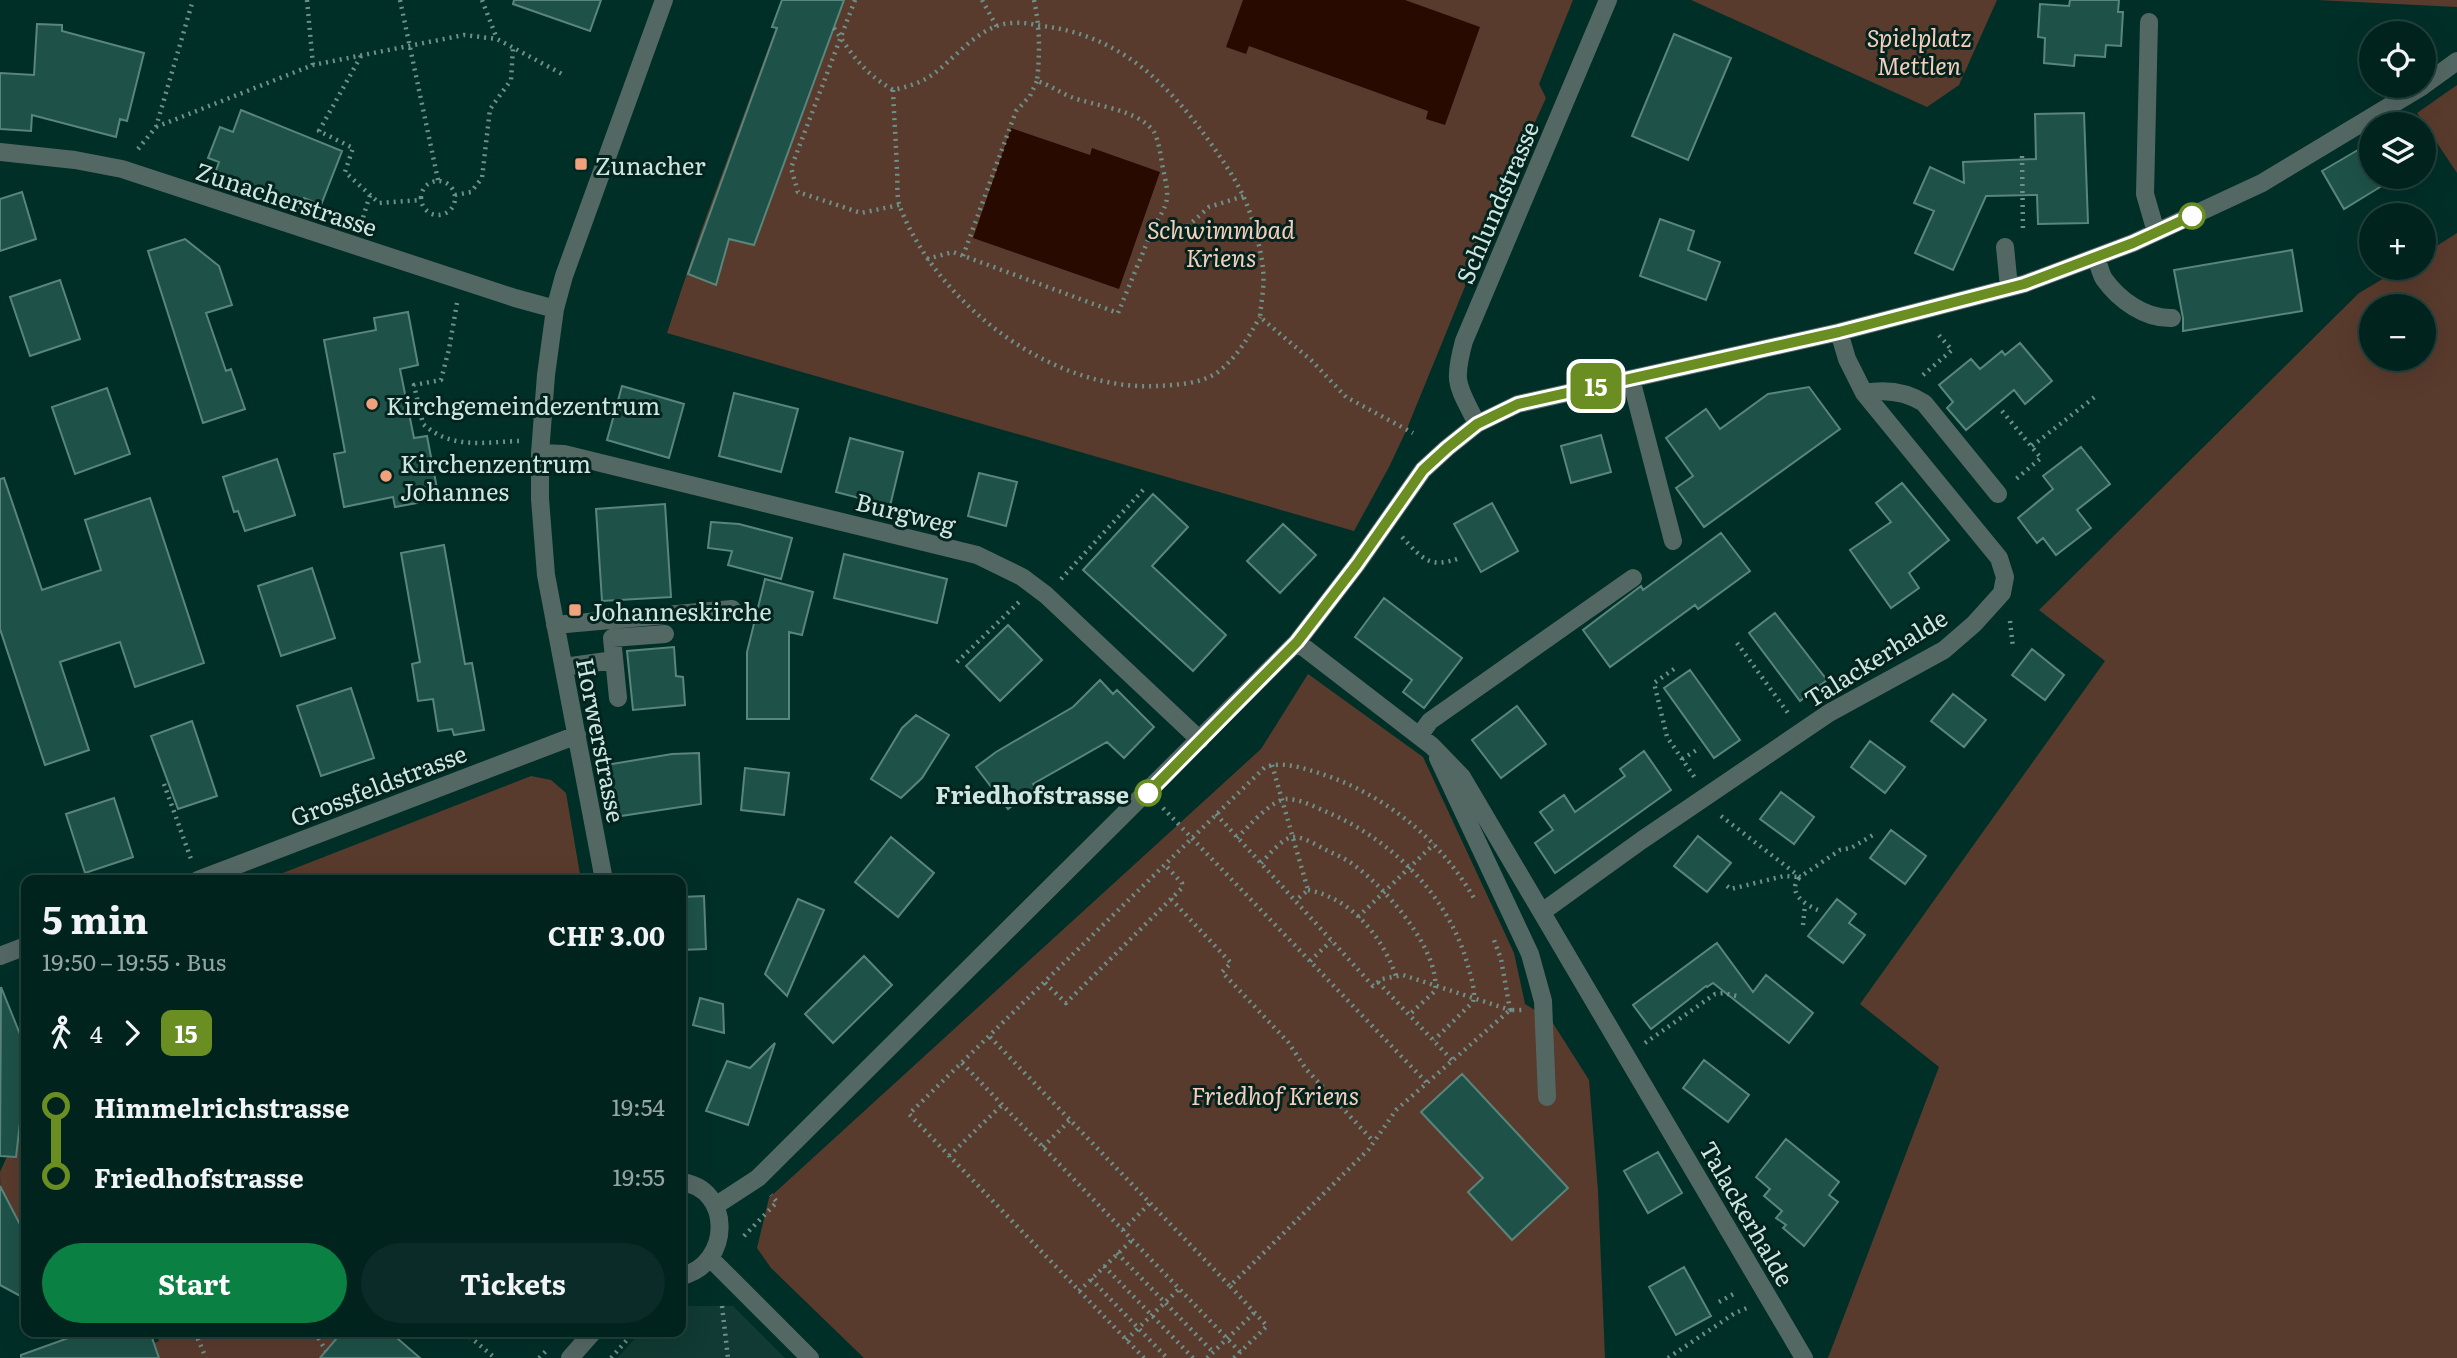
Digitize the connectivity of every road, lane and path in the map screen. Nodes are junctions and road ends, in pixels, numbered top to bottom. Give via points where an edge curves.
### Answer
1 (192, 0) edge
2 (307, 0) edge
3 (400, 0) edge
4 (482, 0) edge
5 (664, 0) edge
6 (855, 0) edge
7 (982, 0) edge
8 (1034, 0) edge
9 (1608, 0) edge
10 (2149, 22) dead end
11 (1039, 25) junction
12 (997, 27) junction
13 (834, 28) dead end
14 (841, 38) junction
15 (497, 39) junction
16 (410, 46) junction
17 (513, 48) junction
18 (361, 55) junction
19 (2457, 61) edge
20 (313, 65) junction
21 (562, 74) dead end
22 (2436, 76) edge
23 (1037, 81) junction
24 (893, 90) junction
25 (2402, 98) edge
26 (156, 127) junction
27 (0, 152) edge
28 (2022, 156) dead end
29 (122, 169) junction
30 (438, 180) junction
31 (370, 195) junction
32 (455, 195) junction
33 (1244, 196) junction
34 (421, 200) junction
35 (899, 205) junction
36 (1153, 228) junction
37 (359, 231) dead end
38 (2156, 232) junction
39 (2023, 243) dead end
40 (2005, 247) dead end
41 (963, 256) junction
42 (2096, 257) junction
43 (927, 259) junction
44 (2009, 288) junction
45 (458, 296) dead end
46 (555, 309) junction
47 (1260, 317) junction
48 (2172, 318) dead end
49 (1930, 326) dead end
50 (1839, 332) junction
51 (1631, 379) junction
52 (1864, 393) junction
53 (1901, 393) junction
54 (2096, 396) dead end
55 (2003, 411) dead end
56 (1477, 424) junction
57 (1413, 433) dead end
58 (520, 441) dead end
59 (2032, 446) junction
60 (540, 453) junction
61 (2016, 478) dead end
62 (1144, 489) dead end
63 (1998, 494) dead end
64 (1399, 534) dead end
65 (1673, 541) dead end
66 (1460, 558) dead end
67 (1633, 579) dead end
68 (1046, 595) junction
69 (732, 609) dead end
70 (1003, 617) dead end
71 (555, 625) junction
72 (665, 634) dead end
73 (1297, 642) junction
74 (1737, 643) dead end
75 (614, 660) junction
76 (957, 662) dead end
77 (564, 667) junction
78 (1674, 669) dead end
79 (618, 698) dead end
80 (1802, 732) junction
81 (577, 735) junction
82 (1200, 740) junction
83 (1426, 741) junction
84 (1700, 748) dead end
85 (1682, 759) junction
86 (1272, 765) junction
87 (164, 784) dead end
88 (1148, 793) junction
89 (1704, 798) junction
90 (1282, 800) junction
91 (1216, 814) junction
92 (1873, 835) dead end
93 (1237, 838) junction
94 (1293, 838) junction
95 (1193, 840) junction
96 (1434, 844) junction
97 (193, 863) dead end
98 (1261, 863) junction
99 (1166, 866) junction
100 (1409, 867) junction
101 (211, 875) edge
102 (603, 875) edge
103 (1800, 877) junction
104 (1727, 886) dead end
105 (1308, 890) junction
106 (1384, 892) junction
107 (1171, 899) junction
108 (1295, 901) junction
109 (1805, 905) junction
110 (1818, 910) dead end
111 (1481, 911) dead end
112 (1542, 912) junction
113 (1358, 917) junction
114 (1803, 925) dead end
115 (1492, 934) dead end
116 (1331, 941) junction
117 (21, 947) edge
118 (2, 949) edge
119 (1310, 961) junction
120 (1395, 976) junction
121 (1378, 982) junction
122 (1045, 983) junction
123 (1436, 985) junction
124 (1740, 997) dead end
125 (1474, 998) junction
126 (1510, 1010) junction
127 (1543, 1012) junction
128 (1409, 1014) junction
129 (990, 1037) junction
130 (1434, 1040) junction
131 (1627, 1056) junction
132 (1452, 1060) junction
133 (962, 1063) junction
134 (1426, 1082) junction
135 (1547, 1097) dead end
136 (1003, 1105) junction
137 (1070, 1120) junction
138 (1374, 1142) junction
139 (1043, 1147) junction
140 (949, 1156) junction
141 (758, 1178) junction
142 (686, 1183) edge
143 (1150, 1203) junction
144 (715, 1206) junction
145 (1123, 1230) junction
146 (742, 1238) dead end
147 (1132, 1240) junction
148 (1117, 1253) junction
149 (711, 1259) junction
150 (1104, 1266) junction
151 (686, 1274) edge
152 (1091, 1279) junction
153 (1230, 1286) junction
154 (1180, 1289) junction
155 (1079, 1291) junction
156 (1768, 1296) junction
157 (722, 1302) dead end
158 (1165, 1303) junction
159 (1254, 1313) junction
160 (1152, 1315) junction
161 (1138, 1328) junction
162 (197, 1337) edge
163 (318, 1337) edge
164 (470, 1337) edge
165 (589, 1337) edge
166 (630, 1337) edge
167 (1227, 1338) junction
168 (1126, 1340) junction
169 (326, 1351) dead end
170 (1213, 1352) junction
171 (1240, 1352) junction
172 (206, 1358) edge
173 (495, 1358) edge
174 (570, 1358) edge
175 (611, 1358) edge
176 (728, 1358) edge
177 (810, 1358) edge
178 (1144, 1358) edge
179 (1167, 1358) edge
180 (1193, 1358) edge
181 (1207, 1358) edge
182 (1234, 1358) edge
183 (1668, 1358) edge
184 (1804, 1358) edge

1 - 26 path
2 - 20 path
3 - 16 path
4 - 15 path
5 - 46 street, Horwerstrasse
6 - 14 path
7 - 12 path
8 - 11 path
9 - 56 street, Schlundstrasse via 1464,341 1456,370 1458,387
10 - 38 street via 2145,194
11 - 12 path
11 - 23 path
11 - 33 path via 1093,37 1125,54 1159,81 1197,124
12 - 24 path via 933,74
13 - 14 path
14 - 24 path via 874,79
14 - 35 path via 791,168 793,181 798,192 815,200 861,213
15 - 16 path via 464,35
15 - 17 path
16 - 18 path
16 - 30 path
17 - 21 path
17 - 32 path via 511,80 490,109 482,178 471,192
18 - 20 path
18 - 31 path via 319,131 353,148 345,172
19 - 22 street
20 - 26 path
23 - 36 path via 1071,97 1134,116 1154,132 1168,204
23 - 41 path via 1016,111
24 - 35 path
25 - 38 street via 2262,183
26 - 29 path
27 - 29 street, Zunacherstrasse
28 - 39 path
29 - 46 street, Zunacherstrasse
30 - 32 path via 449,184
30 - 34 path via 423,189
31 - 34 path via 379,204
31 - 37 path
32 - 34 path via 452,209 444,215 426,210
33 - 36 path via 1209,207 1189,225
33 - 47 path via 1263,271
35 - 43 path
36 - 41 path via 1118,313
38 - 42 street
40 - 44 street
41 - 43 path via 953,252
42 - 44 street
42 - 48 street via 2104,278 2128,303 2148,316
43 - 47 path via 960,300 1010,339 1053,364 1132,387 1184,385 1216,373 1241,350
44 - 50 street
45 - 58 path via 441,380 414,385 423,424 447,440
46 - 60 street, Horwerstrasse
47 - 57 path via 1346,397
49 - 53 path via 1952,350
50 - 51 street
50 - 52 street, Talackerhalde
51 - 56 street via 1518,404
51 - 65 street
52 - 53 street
52 - 80 street, Talackerhalde via 1999,558 2005,577 2002,593 1944,650
53 - 63 street via 1924,403
54 - 59 path
55 - 59 path
56 - 73 street via 1423,470
59 - 61 path via 2041,458
60 - 68 street, Burgweg via 564,454 977,555 1022,577
60 - 71 street, Horwerstrasse via 546,575
62 - 68 path
64 - 66 path via 1433,563
67 - 83 street via 1430,721
68 - 82 street, Burgweg
69 - 71 street
70 - 76 path
71 - 77 street, Horwerstrasse
72 - 75 street via 612,638
73 - 82 street
73 - 83 street, Talackerhalde
74 - 80 path
75 - 77 street
75 - 79 street
77 - 81 street, Horwerstrasse
78 - 85 path via 1654,683 1667,737
80 - 89 street, Talackerhalde
81 - 101 street, Grossfeldstrasse
81 - 102 street, Horwerstrasse
82 - 88 street
83 - 112 street, Talackerhalde via 1462,777
83 - 127 street via 1530,954
84 - 85 path
85 - 89 path
86 - 90 path
86 - 91 path
86 - 96 path via 1343,781 1379,799
87 - 97 path
88 - 95 path
88 - 141 street
89 - 103 path
89 - 112 street, Talackerhalde
90 - 93 path
90 - 94 path
90 - 100 path via 1312,805 1346,820
91 - 93 path
91 - 95 path
92 - 103 path
93 - 98 path
94 - 98 path
94 - 105 path
94 - 106 path via 1348,861
95 - 99 path
95 - 119 path
96 - 100 path
96 - 111 path
98 - 108 path
99 - 107 path via 1182,883
99 - 122 path
100 - 106 path
100 - 125 path via 1457,936
103 - 104 path
103 - 109 path via 1795,888
105 - 108 path
105 - 113 path via 1327,894
106 - 113 path
106 - 123 path via 1420,940
107 - 122 path via 1066,1003
107 - 138 path via 1231,962 1223,972
108 - 116 path
109 - 110 path
109 - 114 path
112 - 131 street, Talackerhalde
113 - 120 path via 1379,942
115 - 126 path
116 - 119 path
116 - 121 path via 1373,986
117 - 118 street
119 - 134 path
120 - 121 path
120 - 123 path
121 - 128 path
122 - 129 path
123 - 125 path
123 - 128 path
124 - 131 path via 1724,993 1706,999
125 - 126 path
125 - 130 path
126 - 127 path
126 - 132 path
127 - 135 street
128 - 130 path
129 - 133 path
129 - 137 path
130 - 132 path
131 - 156 street, Talackerhalde
132 - 134 path
133 - 136 path
133 - 140 path via 909,1114
134 - 138 path via 1396,1110
136 - 139 path
136 - 140 path
137 - 139 path
137 - 143 path
138 - 153 path
139 - 145 path
140 - 155 path
141 - 144 street
141 - 146 path via 777,1202
142 - 144 street via 704,1192
143 - 145 path
143 - 153 path
144 - 149 street via 719,1242
145 - 147 path
147 - 148 path
147 - 154 path
148 - 150 path
148 - 158 path
149 - 151 street
149 - 177 street
150 - 152 path
150 - 160 path
152 - 155 path
152 - 161 path
153 - 159 path
154 - 158 path
154 - 167 path
155 - 168 path
156 - 183 path
156 - 184 street, Talackerhalde
157 - 176 path
158 - 160 path
158 - 170 path
159 - 167 path
159 - 171 path via 1267,1326
160 - 161 path
160 - 180 path
161 - 168 path
161 - 179 path
162 - 172 path
163 - 169 path
164 - 173 path
165 - 174 street
166 - 175 path
167 - 170 path
167 - 171 path
168 - 178 path
170 - 181 path
171 - 182 path

